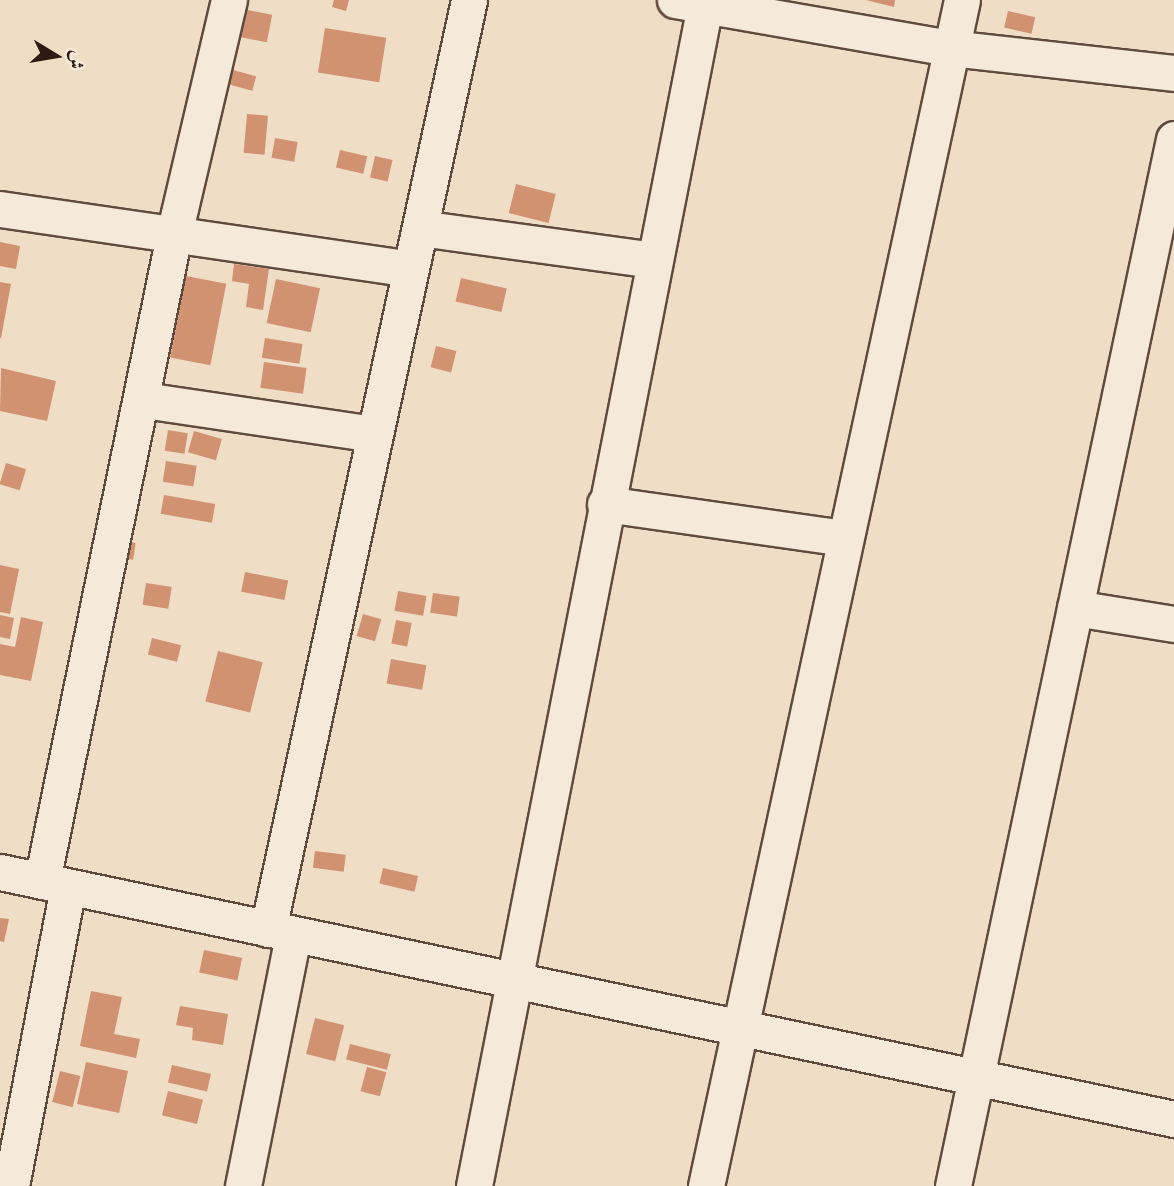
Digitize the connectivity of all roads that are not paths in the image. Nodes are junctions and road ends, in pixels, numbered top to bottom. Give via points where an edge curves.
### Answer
1 (229, 0) edge
2 (469, 0) edge
3 (962, 0) edge
4 (696, 2) edge
5 (951, 48) junction
6 (1174, 74) edge
7 (1174, 139) edge
8 (0, 209) edge
9 (420, 228) junction
10 (175, 230) junction
11 (655, 260) junction
12 (411, 268) junction
13 (144, 400) junction
14 (373, 434) junction
15 (605, 504) junction
16 (842, 538) junction
17 (1075, 608) junction
18 (1174, 624) edge
19 (0, 872) edge
20 (55, 884) junction
21 (280, 932) junction
22 (513, 982) junction
23 (740, 1029) junction
24 (976, 1081) junction
25 (1174, 1119) edge
26 (246, 1185) edge
27 (11, 1186) edge
28 (474, 1186) edge
29 (706, 1186) edge
30 (953, 1186) edge

1 - 10 street
2 - 9 street
3 - 5 street
4 - 5 street
4 - 11 street
5 - 6 street
5 - 16 street
7 - 17 street
8 - 10 street
9 - 11 street
9 - 12 street
10 - 12 street
10 - 13 street
11 - 15 street
12 - 14 street
13 - 14 street
13 - 20 street
14 - 21 street
15 - 16 street
15 - 22 street
16 - 23 street
17 - 18 street
17 - 24 street
19 - 20 street
20 - 21 street
20 - 27 street
21 - 22 street
21 - 26 street
22 - 23 street
22 - 28 street
23 - 24 street
23 - 29 street
24 - 25 street
24 - 30 street

